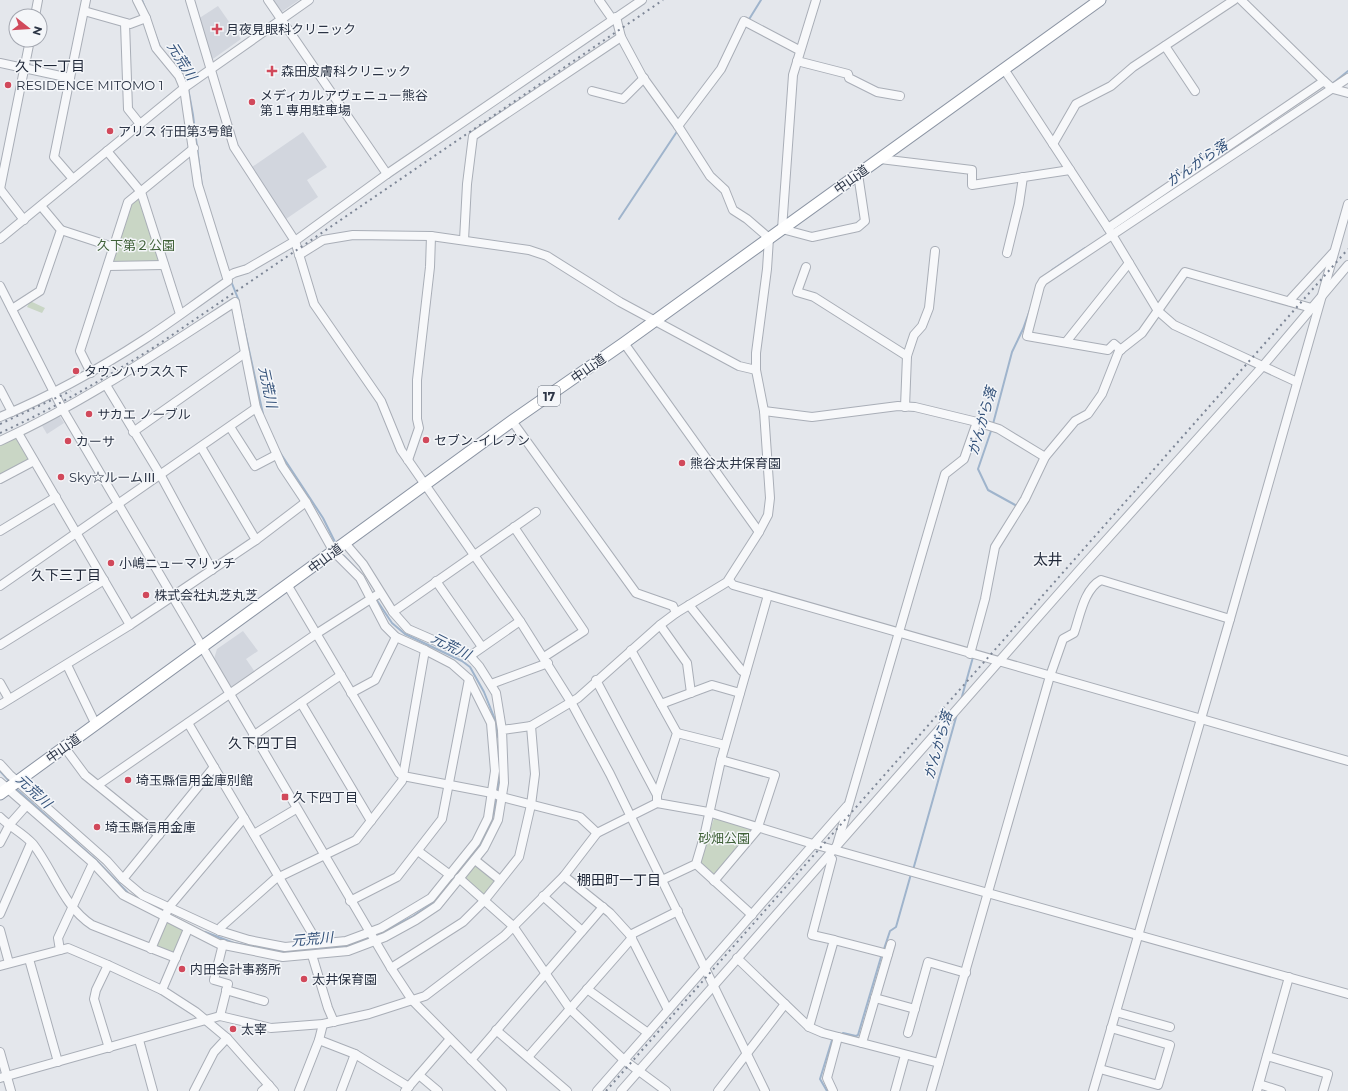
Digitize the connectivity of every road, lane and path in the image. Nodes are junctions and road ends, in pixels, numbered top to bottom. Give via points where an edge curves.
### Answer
1 (86, 0) edge
2 (137, 0) edge
3 (190, 0) edge
4 (268, 0) edge
5 (309, 0) edge
6 (599, 0) edge
7 (642, 0) edge
8 (816, 0) edge
9 (1100, 0) edge
10 (1234, 0) edge
11 (1241, 0) edge
12 (84, 11) junction
13 (146, 18) junction
14 (281, 19) junction
15 (614, 19) junction
16 (125, 23) junction
17 (621, 37) junction
18 (1165, 46) junction
19 (28, 48) edge
20 (799, 50) junction
21 (797, 61) junction
22 (0, 63) edge
23 (24, 68) junction
24 (210, 68) junction
25 (1004, 69) junction
26 (70, 78) junction
27 (644, 78) junction
28 (1348, 78) edge
29 (1324, 81) junction
30 (184, 88) junction
31 (1332, 89) junction
32 (592, 91) dead end
33 (1195, 91) dead end
34 (1348, 93) edge
35 (900, 96) dead end
36 (140, 124) junction
37 (678, 126) junction
38 (1053, 144) junction
39 (194, 148) junction
40 (107, 151) junction
41 (880, 158) junction
42 (1070, 170) junction
43 (387, 174) junction
44 (858, 174) junction
45 (1023, 177) junction
46 (73, 179) junction
47 (0, 189) edge
48 (141, 192) junction
49 (1348, 204) edge
50 (41, 206) junction
51 (24, 220) junction
52 (782, 229) junction
53 (61, 230) junction
54 (1110, 231) junction
55 (432, 236) junction
56 (769, 238) junction
57 (0, 239) edge
58 (464, 240) junction
59 (295, 241) junction
60 (113, 247) junction
61 (1335, 250) junction
62 (935, 251) dead end
63 (1007, 253) dead end
64 (299, 255) junction
65 (1129, 263) junction
66 (164, 265) junction
67 (1348, 265) edge
68 (108, 266) junction
69 (806, 267) dead end
70 (230, 275) junction
71 (0, 286) edge
72 (1322, 294) junction
73 (3, 300) edge
74 (1289, 301) junction
75 (12, 309) junction
76 (1315, 309) junction
77 (1158, 311) junction
78 (180, 314) junction
79 (655, 321) junction
80 (1066, 342) junction
81 (624, 343) junction
82 (1121, 350) junction
83 (245, 353) junction
84 (907, 356) junction
85 (1262, 366) junction
86 (756, 370) junction
87 (91, 373) junction
88 (1297, 382) junction
89 (106, 385) junction
90 (0, 389) edge
91 (54, 393) junction
92 (905, 407) junction
93 (256, 408) junction
94 (62, 410) junction
95 (764, 411) junction
96 (12, 412) junction
97 (0, 417) edge
98 (512, 421) junction
99 (977, 422) junction
100 (230, 427) junction
101 (133, 432) junction
102 (18, 433) junction
103 (0, 441) edge
104 (201, 447) junction
105 (276, 455) junction
106 (1044, 458) junction
107 (408, 460) junction
108 (34, 461) junction
109 (161, 476) junction
110 (0, 479) edge
111 (426, 485) junction
112 (56, 497) junction
113 (306, 502) junction
114 (118, 504) junction
115 (536, 512) dead end
116 (514, 527) junction
117 (0, 531) edge
118 (759, 532) junction
119 (77, 533) junction
120 (256, 540) junction
121 (345, 543) junction
122 (334, 552) junction
123 (475, 555) junction
124 (212, 570) junction
125 (104, 580) junction
126 (729, 580) junction
127 (436, 581) junction
128 (0, 586) edge
129 (288, 586) junction
130 (380, 593) junction
131 (768, 595) junction
132 (172, 596) junction
133 (370, 599) junction
134 (689, 605) junction
135 (393, 612) junction
136 (676, 613) junction
137 (1230, 620) junction
138 (520, 621) junction
139 (130, 625) junction
140 (660, 625) junction
141 (316, 634) junction
142 (898, 634) junction
143 (396, 637) junction
144 (0, 645) edge
145 (482, 647) junction
146 (202, 648) junction
147 (425, 650) junction
148 (631, 650) junction
149 (970, 654) junction
150 (470, 656) junction
151 (546, 660) junction
152 (999, 662) junction
153 (67, 665) junction
154 (746, 672) junction
155 (341, 675) junction
156 (1050, 676) junction
157 (469, 679) junction
158 (596, 680) junction
159 (0, 683) edge
160 (491, 684) junction
161 (740, 692) junction
162 (351, 693) junction
163 (691, 693) junction
164 (229, 694) junction
165 (9, 700) junction
166 (571, 702) junction
167 (301, 703) junction
168 (661, 704) junction
169 (0, 705) edge
170 (1201, 719) junction
171 (188, 722) junction
172 (96, 725) junction
173 (531, 726) junction
174 (502, 730) junction
175 (677, 733) junction
176 (253, 736) junction
177 (725, 745) junction
178 (65, 748) junction
179 (721, 760) junction
180 (1348, 761) edge
181 (0, 764) edge
182 (214, 767) junction
183 (403, 776) junction
184 (18, 782) junction
185 (450, 784) junction
186 (98, 785) junction
187 (3, 788) edge
188 (492, 793) junction
189 (502, 798) junction
190 (657, 799) junction
191 (850, 802) junction
192 (531, 805) junction
193 (26, 806) junction
194 (296, 809) junction
195 (708, 812) junction
196 (631, 816) junction
197 (0, 817) edge
198 (244, 818) junction
199 (371, 821) junction
200 (10, 824) junction
201 (759, 827) junction
202 (597, 833) junction
203 (254, 834) junction
204 (159, 835) junction
205 (0, 843) edge
206 (31, 843) junction
207 (813, 844) junction
208 (418, 851) junction
209 (832, 852) junction
210 (324, 857) junction
211 (475, 860) junction
212 (93, 863) junction
213 (696, 864) junction
214 (450, 875) junction
215 (564, 876) junction
216 (279, 878) junction
217 (459, 878) junction
218 (123, 879) junction
219 (500, 880) junction
220 (662, 880) junction
221 (714, 881) junction
222 (989, 892) junction
223 (543, 896) junction
224 (350, 901) junction
225 (484, 901) junction
226 (71, 907) junction
227 (603, 907) junction
228 (678, 911) junction
229 (166, 912) junction
230 (0, 914) edge
231 (752, 915) junction
232 (513, 926) junction
233 (188, 929) junction
234 (0, 930) edge
235 (582, 930) junction
236 (220, 931) junction
237 (1138, 934) junction
238 (372, 937) junction
239 (631, 937) junction
240 (834, 940) junction
241 (223, 944) junction
242 (316, 944) junction
243 (891, 944) dead end
244 (151, 949) junction
245 (60, 950) junction
246 (888, 954) junction
247 (312, 955) junction
248 (176, 958) junction
249 (738, 958) junction
250 (29, 959) junction
251 (9, 963) junction
252 (108, 965) junction
253 (0, 966) edge
254 (391, 968) junction
255 (705, 968) junction
256 (545, 973) junction
257 (966, 973) junction
258 (1289, 977) junction
259 (714, 985) junction
260 (588, 989) junction
261 (162, 990) junction
262 (226, 990) junction
263 (1348, 994) edge
264 (875, 998) junction
265 (412, 1000) junction
266 (264, 1001) dead end
267 (785, 1004) junction
268 (570, 1009) junction
269 (915, 1009) junction
270 (668, 1010) junction
271 (1116, 1012) junction
272 (220, 1016) junction
273 (206, 1020) junction
274 (334, 1022) junction
275 (322, 1024) junction
276 (1170, 1026) dead end
277 (809, 1027) junction
278 (1111, 1028) junction
279 (496, 1030) junction
280 (648, 1033) junction
281 (908, 1033) dead end
282 (838, 1037) junction
283 (226, 1038) junction
284 (450, 1039) junction
285 (139, 1040) junction
286 (319, 1040) junction
287 (862, 1043) junction
288 (110, 1048) junction
289 (0, 1052) edge
290 (747, 1053) junction
291 (355, 1054) junction
292 (905, 1054) junction
293 (1267, 1056) junction
294 (528, 1057) junction
295 (470, 1060) junction
296 (624, 1060) junction
297 (58, 1062) junction
298 (939, 1063) junction
299 (1100, 1069) junction
300 (638, 1072) junction
301 (419, 1075) junction
302 (3, 1077) edge
303 (271, 1088) edge
304 (1258, 1088) edge
305 (407, 1089) edge
306 (11, 1091) edge
307 (153, 1091) edge
308 (194, 1091) edge
309 (262, 1091) edge
310 (300, 1091) edge
311 (341, 1091) edge
312 (438, 1091) edge
313 (502, 1091) edge
314 (567, 1091) edge
315 (597, 1091) edge
316 (621, 1091) edge
317 (666, 1091) edge
318 (718, 1091) edge
319 (765, 1091) edge
320 (833, 1091) edge
321 (895, 1091) edge
322 (931, 1091) edge
323 (1093, 1091) edge
324 (1281, 1091) edge
325 (1323, 1091) edge

1 - 12 street
2 - 13 street
3 - 24 street
4 - 14 street
5 - 14 street
6 - 15 street
7 - 15 street
8 - 20 street
9 - 25 highway, 中山道 / 17
10 - 18 street
11 - 29 street
12 - 16 street
12 - 26 street
13 - 16 street via 130,24
13 - 30 street via 156,48 179,76
14 - 24 street
14 - 43 street
15 - 17 street
15 - 43 street
16 - 36 street via 128,109
17 - 27 street
17 - 58 street via 473,136
18 - 33 street
18 - 38 street via 1111,86 1076,104
19 - 23 street
20 - 21 street
20 - 37 street via 744,21 721,69
21 - 35 street via 848,74 849,78 877,92
21 - 52 street via 793,75
22 - 23 street
23 - 26 street
23 - 47 street
24 - 30 street
24 - 59 street via 234,147
25 - 38 street
25 - 41 highway, 中山道 / 17
26 - 46 street via 54,157
27 - 32 street via 623,99
27 - 37 street
28 - 31 street
29 - 31 street
29 - 54 street
30 - 36 street
30 - 39 street
31 - 34 street
31 - 54 street
36 - 40 street
37 - 56 street via 710,176 725,190 733,210
38 - 42 street
39 - 48 street
39 - 70 street via 198,185
40 - 46 street
40 - 48 street
41 - 44 highway, 中山道 / 17
41 - 45 street via 972,170 972,185
42 - 45 street
42 - 54 street
43 - 59 street
44 - 52 highway, 中山道 / 17
44 - 52 street via 865,221 858,227 812,237
45 - 63 street
46 - 50 street
47 - 51 street
48 - 60 street via 128,202
48 - 66 street
49 - 61 street
50 - 51 street
50 - 53 street
51 - 57 street
52 - 56 highway, 中山道 / 17
53 - 60 street
53 - 75 street via 40,291
54 - 65 street
54 - 80 street via 1043,281 1040,286 1027,336
55 - 58 street
55 - 64 street via 353,235 323,240
55 - 107 street via 417,380 419,428
56 - 79 highway, 中山道 / 17
56 - 86 street via 768,269 756,352
58 - 79 street via 529,250 547,256
59 - 64 street
59 - 70 street via 248,269
60 - 68 street
61 - 72 street
61 - 74 street
62 - 84 street via 930,308 922,326 914,335
64 - 107 street via 314,304 381,401 401,450
65 - 77 street
65 - 80 street
66 - 68 street
66 - 78 street
67 - 72 street
68 - 87 street via 80,351
69 - 84 street via 797,292 814,297
70 - 78 street via 228,281
71 - 73 street
72 - 76 street
73 - 75 street
74 - 76 street
74 - 77 street via 1185,272
75 - 91 street
76 - 85 street
76 - 88 street
77 - 82 street via 1142,333
77 - 85 street via 1174,325
78 - 87 street via 146,339
79 - 81 highway, 中山道 / 17
79 - 86 street via 739,366
80 - 82 street via 1108,350 1114,344
81 - 98 highway, 中山道 / 17
81 - 118 street
82 - 106 street via 1099,399 1088,414 1075,421
83 - 89 street via 235,302
83 - 93 street
83 - 101 street
84 - 92 street
85 - 88 street
85 - 152 street
86 - 95 street
87 - 91 street
88 - 137 street
89 - 94 street
89 - 101 street
90 - 96 street
91 - 94 street
91 - 96 street
92 - 95 street via 812,417
92 - 99 street via 931,410
93 - 100 street
93 - 105 street
94 - 102 street
94 - 114 street
95 - 118 street via 770,498 768,515
96 - 97 street
98 - 111 highway, 中山道 / 17
98 - 136 street via 636,593 673,606
99 - 106 street via 999,429
99 - 142 street via 964,459 945,474
100 - 104 street
100 - 105 street via 255,466
101 - 109 street
102 - 103 street
102 - 108 street
104 - 109 street
104 - 120 street
105 - 113 street
106 - 149 street via 1026,498 995,547 985,599
107 - 111 street
108 - 110 street
108 - 112 street
109 - 114 street
109 - 124 street
111 - 121 highway, 中山道 / 17
111 - 123 street
112 - 117 street
112 - 119 street
113 - 120 street
113 - 122 street
114 - 119 street
114 - 132 street
115 - 116 street
116 - 123 street
116 - 151 street via 584,631
118 - 126 street
119 - 125 street
119 - 128 street
120 - 124 street
121 - 122 highway, 中山道 / 17
121 - 130 street via 363,564
122 - 129 highway, 中山道 / 17
122 - 133 street via 360,578
123 - 127 street
123 - 138 street
124 - 132 street
125 - 139 street
125 - 144 street
126 - 131 street via 733,585
126 - 134 street
127 - 135 street
127 - 145 street
129 - 141 street
129 - 146 highway, 中山道 / 17
130 - 133 street
130 - 135 street
131 - 142 street
131 - 154 street
132 - 139 street
132 - 146 street
133 - 141 street
133 - 143 street via 385,626
134 - 136 street
134 - 154 street via 742,671
135 - 150 street via 408,629
136 - 140 street
137 - 156 street via 1101,580 1096,582 1087,596 1074,633 1062,639
137 - 170 street
138 - 145 street
138 - 151 street
139 - 153 street
140 - 148 street
140 - 163 street via 687,663
141 - 155 street
141 - 164 street
142 - 149 street
142 - 191 street
143 - 147 street
143 - 162 street via 375,680
145 - 150 street
146 - 164 street
146 - 172 highway, 中山道 / 17
147 - 157 street via 452,664
147 - 183 street
148 - 158 street
148 - 168 street
149 - 152 street
150 - 160 street
151 - 160 street
151 - 166 street
152 - 156 street
152 - 209 street
153 - 165 street
153 - 172 street
154 - 161 street
155 - 162 street
155 - 167 street
156 - 170 street
156 - 222 street
157 - 185 street
157 - 188 street via 492,723 495,771
158 - 166 street
158 - 190 street
159 - 165 street
160 - 174 street via 496,693
161 - 163 street via 712,685
161 - 177 street
162 - 183 street via 398,773
163 - 168 street
164 - 171 street
164 - 176 street
165 - 169 street
166 - 173 street
166 - 196 street via 597,747
167 - 176 street
167 - 199 street
168 - 175 street
170 - 180 street
170 - 237 street
171 - 182 street
171 - 186 street
172 - 178 highway, 中山道 / 17
173 - 174 street
173 - 192 street via 535,762
174 - 189 street via 505,772
175 - 177 street
175 - 190 street
176 - 194 street
177 - 179 street
178 - 184 highway, 中山道 / 17
178 - 186 street via 85,775
179 - 195 street
179 - 201 street via 775,775
181 - 184 street
182 - 198 street
182 - 204 street
183 - 185 street
183 - 199 street via 402,781
184 - 187 highway, 中山道 / 17
184 - 218 street via 108,861
185 - 188 street
185 - 208 street via 442,818
186 - 204 street
187 - 193 street
188 - 189 street
188 - 214 street via 484,828
189 - 192 street
189 - 211 street via 494,831
190 - 195 street
190 - 196 street
191 - 207 street
191 - 209 street
192 - 202 street via 580,817
192 - 219 street via 519,857
193 - 200 street
193 - 212 street
194 - 203 street
194 - 210 street
195 - 201 street
195 - 213 street
196 - 202 street
196 - 220 street
197 - 200 street
198 - 203 street
198 - 229 street
199 - 210 street via 356,840
200 - 205 street
200 - 206 street
201 - 207 street
201 - 221 street
202 - 215 street
203 - 216 street
204 - 218 street
206 - 226 street
206 - 230 street
207 - 209 street
207 - 231 street
208 - 214 street
208 - 224 street via 397,877
209 - 222 street
209 - 240 street via 812,935
209 - 249 street
210 - 216 street
210 - 224 street
211 - 217 street
211 - 219 street
212 - 226 street
212 - 229 street via 123,895
213 - 220 street
213 - 221 street
214 - 238 street via 431,898
215 - 223 street
215 - 227 street
216 - 236 street via 221,927
216 - 242 street
217 - 225 street
217 - 238 street via 437,906 416,920
218 - 229 street
219 - 225 street
220 - 228 street
221 - 231 street
222 - 237 street
222 - 257 street
223 - 232 street
223 - 235 street
224 - 238 street
225 - 232 street
225 - 254 street via 463,922
226 - 244 street via 92,925
226 - 245 street via 58,938
227 - 235 street
227 - 239 street
228 - 239 street
228 - 255 street
229 - 233 street
229 - 236 street
229 - 244 street
231 - 255 street
232 - 256 street
232 - 265 street via 504,936 432,991
233 - 241 street
233 - 248 street
234 - 251 street
235 - 256 street
236 - 242 street via 285,947
237 - 258 street
237 - 271 street
238 - 242 street
238 - 247 street via 348,951
238 - 254 street
239 - 260 street
239 - 270 street
240 - 246 street
240 - 277 street
241 - 247 street via 283,957
241 - 262 street via 214,980 228,984
243 - 246 street
244 - 248 street
245 - 250 street
245 - 252 street via 72,949
246 - 264 street
247 - 274 street
248 - 261 street
249 - 259 street
249 - 267 street
250 - 251 street
250 - 297 street
251 - 253 street
252 - 261 street
252 - 288 street via 94,999
254 - 265 street
255 - 259 street
255 - 270 street
256 - 268 street
256 - 279 street
257 - 269 street via 928,962
257 - 298 street
258 - 263 street
258 - 293 street
259 - 290 street
259 - 300 street
260 - 268 street
260 - 280 street
261 - 273 street
262 - 266 street
262 - 272 street
264 - 269 street
264 - 287 street
265 - 274 street
265 - 284 street
267 - 277 street
267 - 290 street
268 - 294 street
268 - 296 street
269 - 281 street
270 - 280 street
271 - 276 street
271 - 278 street
272 - 273 street
272 - 275 street via 271,1028
273 - 283 street
273 - 285 street
274 - 275 street
275 - 286 street
277 - 282 street
278 - 299 street
278 - 299 street via 1170,1045 1158,1085
279 - 294 street
279 - 295 street
280 - 296 street
282 - 287 street
282 - 320 street via 827,1078
283 - 303 street
283 - 308 street via 214,1052
284 - 295 street
284 - 301 street
285 - 288 street
285 - 307 street
286 - 291 street
286 - 310 street
287 - 292 street
288 - 297 street
289 - 302 street
290 - 318 street
290 - 319 street
291 - 305 street
291 - 311 street
292 - 298 street
292 - 321 street
293 - 304 street
293 - 325 street via 1328,1074
294 - 314 street
295 - 313 street
296 - 300 street
296 - 315 street
297 - 302 street
298 - 322 street
299 - 323 street
300 - 316 street
300 - 317 street
301 - 305 street
301 - 312 street
302 - 306 street
303 - 309 street
304 - 324 street

